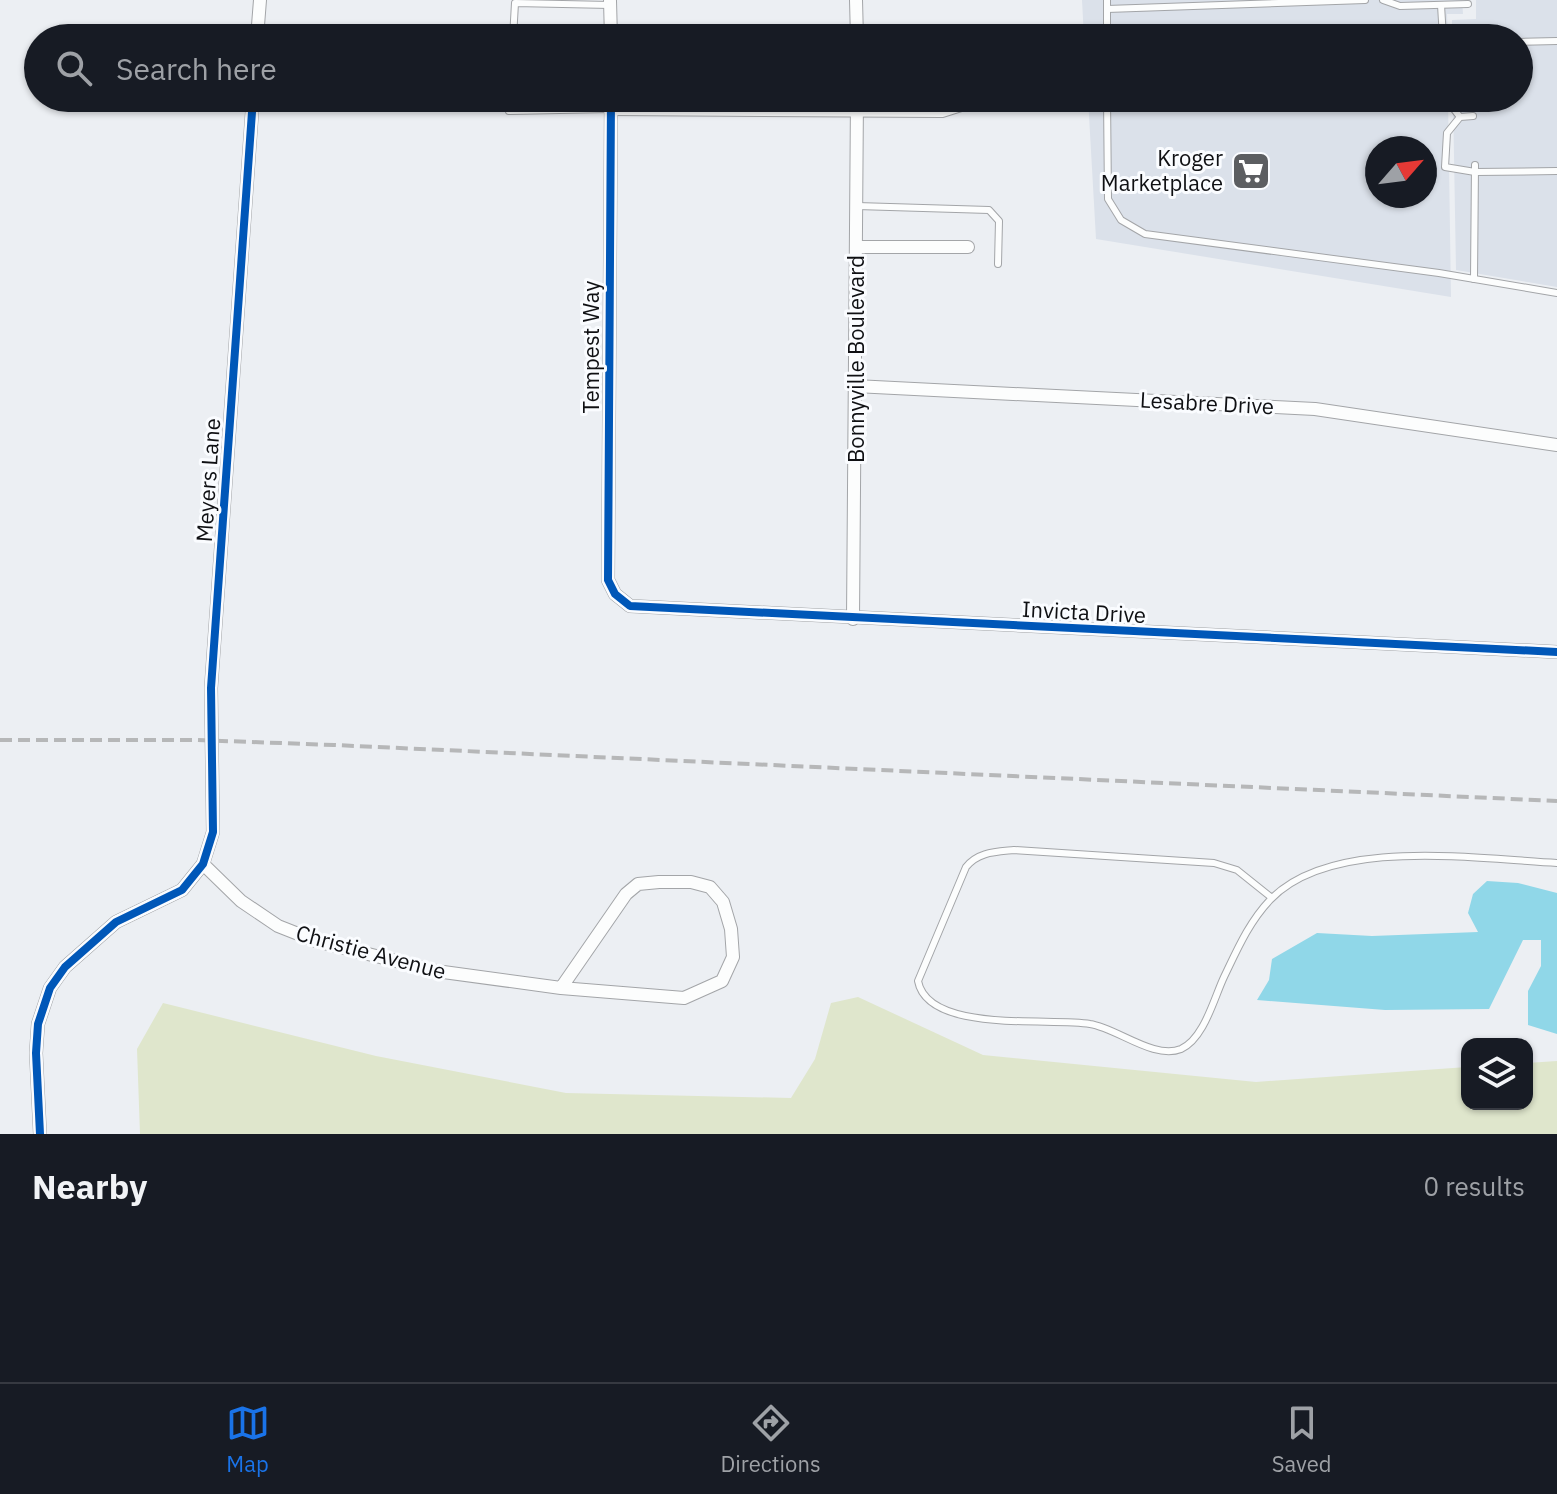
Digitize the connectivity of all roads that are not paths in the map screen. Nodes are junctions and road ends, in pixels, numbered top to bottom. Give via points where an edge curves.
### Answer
1 (260, 0) edge
2 (856, 0) edge
3 (1107, 0) edge
4 (1365, 0) edge
5 (1383, 0) edge
6 (1254, 2) edge
7 (610, 3) edge
8 (1468, 4) dead end
9 (1441, 5) junction
10 (1107, 9) junction
11 (258, 24) edge
12 (514, 24) edge
13 (611, 24) edge
14 (857, 24) edge
15 (1107, 24) edge
16 (1442, 24) edge
17 (1557, 41) edge
18 (1533, 42) edge
19 (252, 112) edge
20 (611, 112) edge
21 (857, 112) edge
22 (1107, 112) edge
23 (1456, 112) edge
24 (1473, 116) dead end
25 (1460, 117) junction
26 (1475, 168) junction
27 (1557, 171) edge
28 (857, 206) junction
29 (856, 247) junction
30 (968, 247) dead end
31 (998, 264) dead end
32 (1474, 279) junction
33 (1557, 293) edge
34 (855, 386) junction
35 (1557, 445) edge
36 (615, 594) joint
37 (853, 619) junction
38 (1557, 652) edge
39 (1557, 863) edge
40 (203, 864) junction
41 (1272, 898) junction
42 (561, 988) junction
43 (40, 1134) edge

1 - 11 street
2 - 14 street
3 - 10 lane
4 - 6 lane
5 - 9 lane via 1400,6
6 - 10 lane
7 - 12 lane via 515,3
7 - 13 street
8 - 9 lane
9 - 16 lane
10 - 15 lane
17 - 18 lane
19 - 40 street, Meyers Lane via 211,688 213,832
20 - 36 street, Tempest Way via 607,560
21 - 28 street, Bonnyville Boulevard
22 - 32 lane via 1108,199 1121,220 1145,234
23 - 25 lane
24 - 25 lane
25 - 26 lane via 1447,133 1445,167
26 - 27 lane
26 - 32 lane
28 - 29 street, Bonnyville Boulevard
28 - 31 lane via 989,210 999,221
29 - 30 street
29 - 34 street, Bonnyville Boulevard
32 - 33 lane
34 - 35 street, Lesabre Drive via 1315,409
34 - 37 street, Bonnyville Boulevard
36 - 37 street, Invicta Drive via 644,609
37 - 38 street, Invicta Drive
39 - 41 lane via 1374,856 1344,861
40 - 42 street, Christie Avenue via 263,918 294,933 436,971
40 - 43 street via 182,890 97,937 50,988 38,1024 36,1053
41 - 41 lane via 1244,935 1196,1036 1182,1049 1163,1052 1090,1024 969,1017 937,1006 920,991 918,981 966,867 973,858 991,852 1214,863 1237,870
42 - 42 street, Christie Avenue via 638,884 691,882 710,887 723,902 733,957 722,981 684,998

